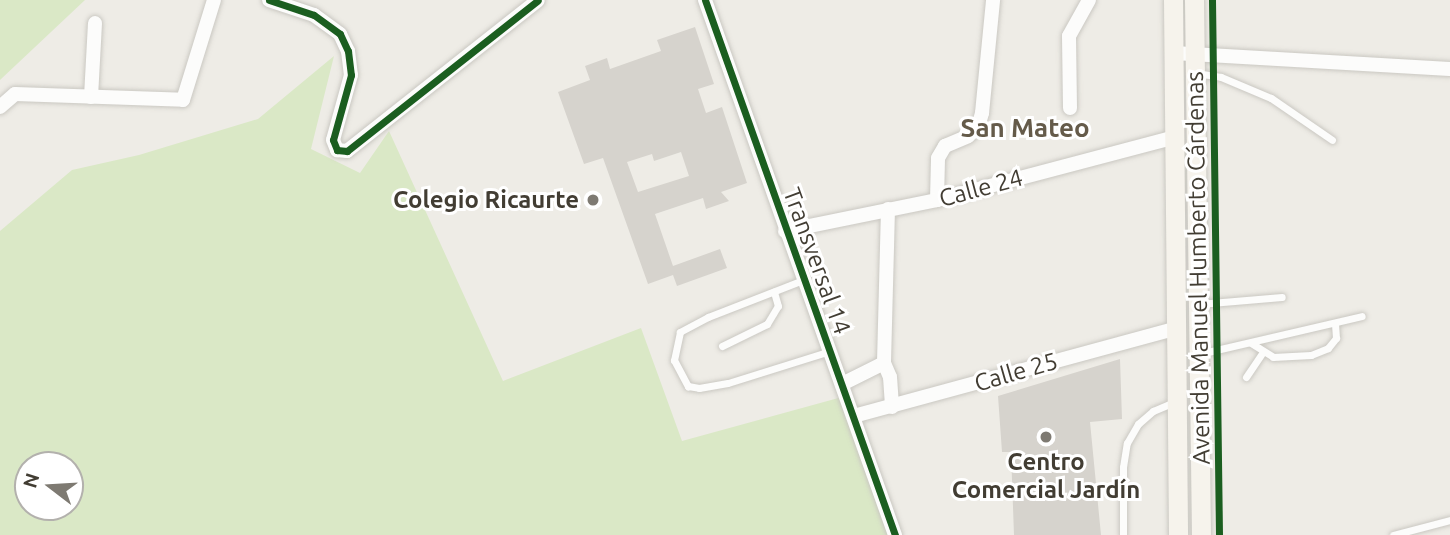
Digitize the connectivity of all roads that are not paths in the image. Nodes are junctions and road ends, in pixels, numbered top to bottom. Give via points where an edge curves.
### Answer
1 (214, 0) edge
2 (269, 0) edge
3 (538, 0) edge
4 (705, 0) edge
5 (993, 0) edge
6 (1089, 0) edge
7 (1173, 0) edge
8 (1194, 0) edge
9 (95, 23) dead end
10 (1174, 53) junction
11 (1195, 63) junction
12 (1450, 69) edge
13 (91, 97) junction
14 (0, 107) edge
15 (1070, 108) dead end
16 (1175, 137) junction
17 (1332, 140) dead end
18 (937, 200) junction
19 (888, 209) junction
20 (785, 231) junction
21 (803, 280) junction
22 (774, 292) junction
23 (1282, 298) dead end
24 (1198, 304) junction
25 (1362, 316) dead end
26 (1335, 324) junction
27 (1177, 328) junction
28 (1251, 343) junction
29 (722, 346) dead end
30 (830, 351) junction
31 (1263, 352) junction
32 (1199, 354) junction
33 (884, 363) junction
34 (1246, 377) dead end
35 (842, 384) junction
36 (1178, 401) junction
37 (892, 407) junction
38 (855, 416) junction
39 (1450, 520) edge
40 (895, 535) edge
41 (1123, 535) edge
42 (1178, 535) edge
43 (1201, 535) edge
44 (1393, 535) edge

1 - 13 street via 183,100
2 - 3 street via 314,15 340,34 351,75 333,140 337,150 347,151
4 - 20 street, Transversal 14
5 - 18 street via 982,113 978,127 945,146 938,158
6 - 15 street via 1069,36
7 - 10 main road, Avenida Manuel Humberto Cárdenas
8 - 11 main road, Avenida Manuel Humberto Cárdenas
9 - 13 street
10 - 11 street
10 - 16 main road, Avenida Manuel Humberto Cárdenas
11 - 12 street
11 - 17 lane via 1272,98
11 - 24 main road, Avenida Manuel Humberto Cárdenas
13 - 14 street via 15,94
16 - 18 street, Calle 24
16 - 27 main road, Avenida Manuel Humberto Cárdenas
18 - 19 street, Calle 24
19 - 20 street, Calle 24
19 - 33 street
20 - 21 street, Transversal 14
21 - 22 lane
21 - 30 street, Transversal 14
22 - 29 lane via 778,306 767,324
22 - 30 lane via 680,332 674,360 688,386 728,383
23 - 24 lane
24 - 32 main road, Avenida Manuel Humberto Cárdenas
25 - 26 lane
26 - 28 lane
26 - 31 lane via 1336,338 1328,348 1311,355 1273,357
27 - 36 main road, Avenida Manuel Humberto Cárdenas
27 - 37 street, Calle 25
28 - 31 lane
28 - 32 lane
30 - 35 street, Transversal 14
31 - 34 lane
32 - 43 main road, Avenida Manuel Humberto Cárdenas
33 - 35 street
33 - 37 street
35 - 38 street, Transversal 14
36 - 41 lane via 1153,411 1127,443
36 - 42 main road, Avenida Manuel Humberto Cárdenas
37 - 38 street, Calle 25
38 - 40 street, Transversal 14
39 - 44 lane

